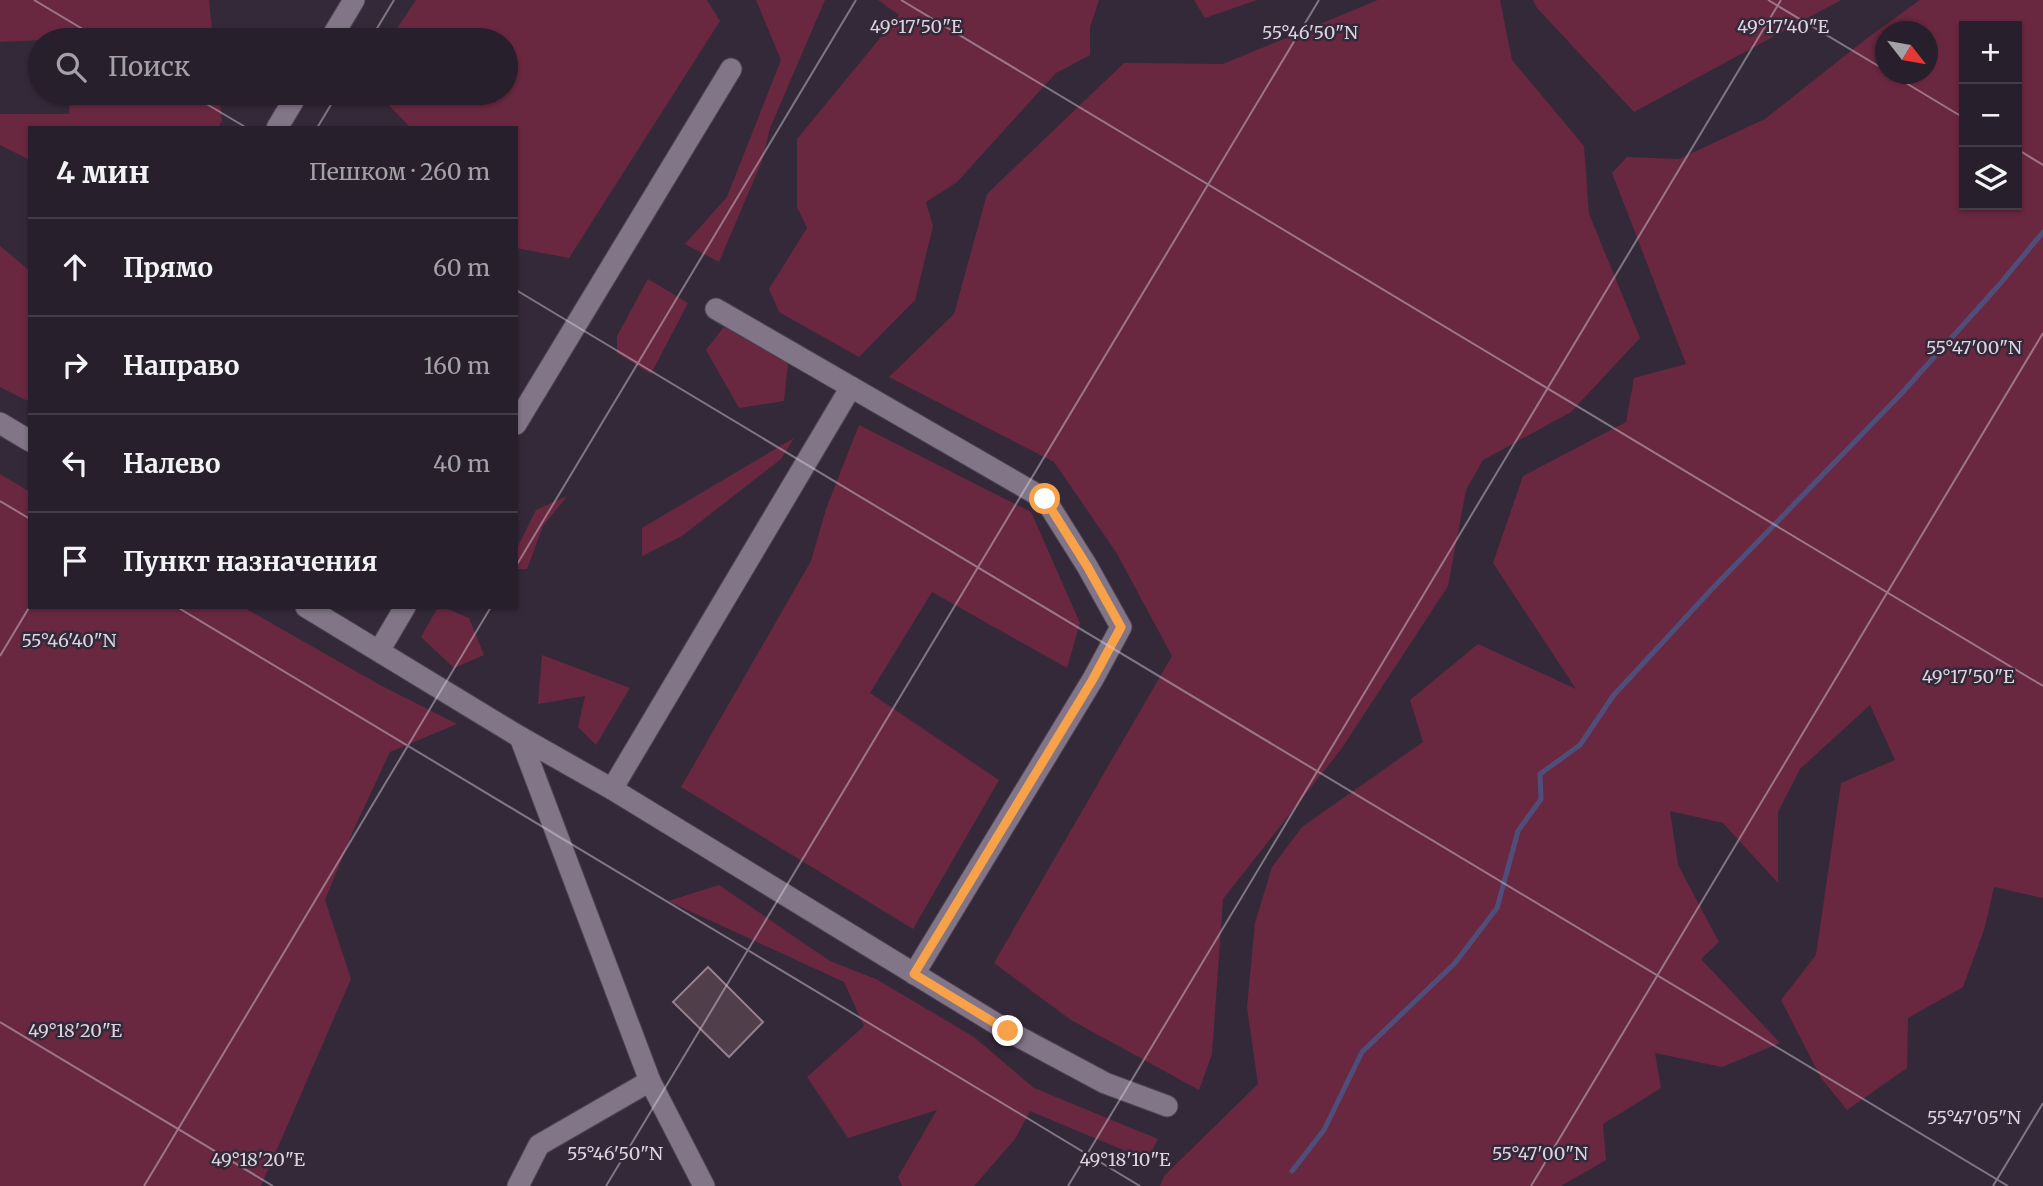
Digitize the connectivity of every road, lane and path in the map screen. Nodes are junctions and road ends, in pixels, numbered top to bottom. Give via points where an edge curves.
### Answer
1 (354, 0) edge
2 (337, 28) edge
3 (731, 69) dead end
4 (290, 105) edge
5 (277, 126) edge
6 (716, 309) dead end
7 (851, 387) junction
8 (518, 421) edge
9 (0, 423) edge
10 (28, 440) edge
11 (309, 609) edge
12 (404, 609) edge
13 (379, 651) junction
14 (520, 737) junction
15 (612, 789) junction
16 (914, 974) junction
17 (650, 1081) junction
18 (1167, 1106) dead end
19 (518, 1186) edge
20 (704, 1186) edge

1 - 2 lane
3 - 8 lane
4 - 5 lane
6 - 7 lane
7 - 15 lane
7 - 16 lane via 1045,499 1121,627
9 - 10 lane
11 - 13 lane
12 - 13 lane
13 - 14 lane
14 - 15 lane
14 - 17 lane
15 - 16 lane
16 - 18 lane via 1105,1083
17 - 19 lane via 539,1145
17 - 20 lane

